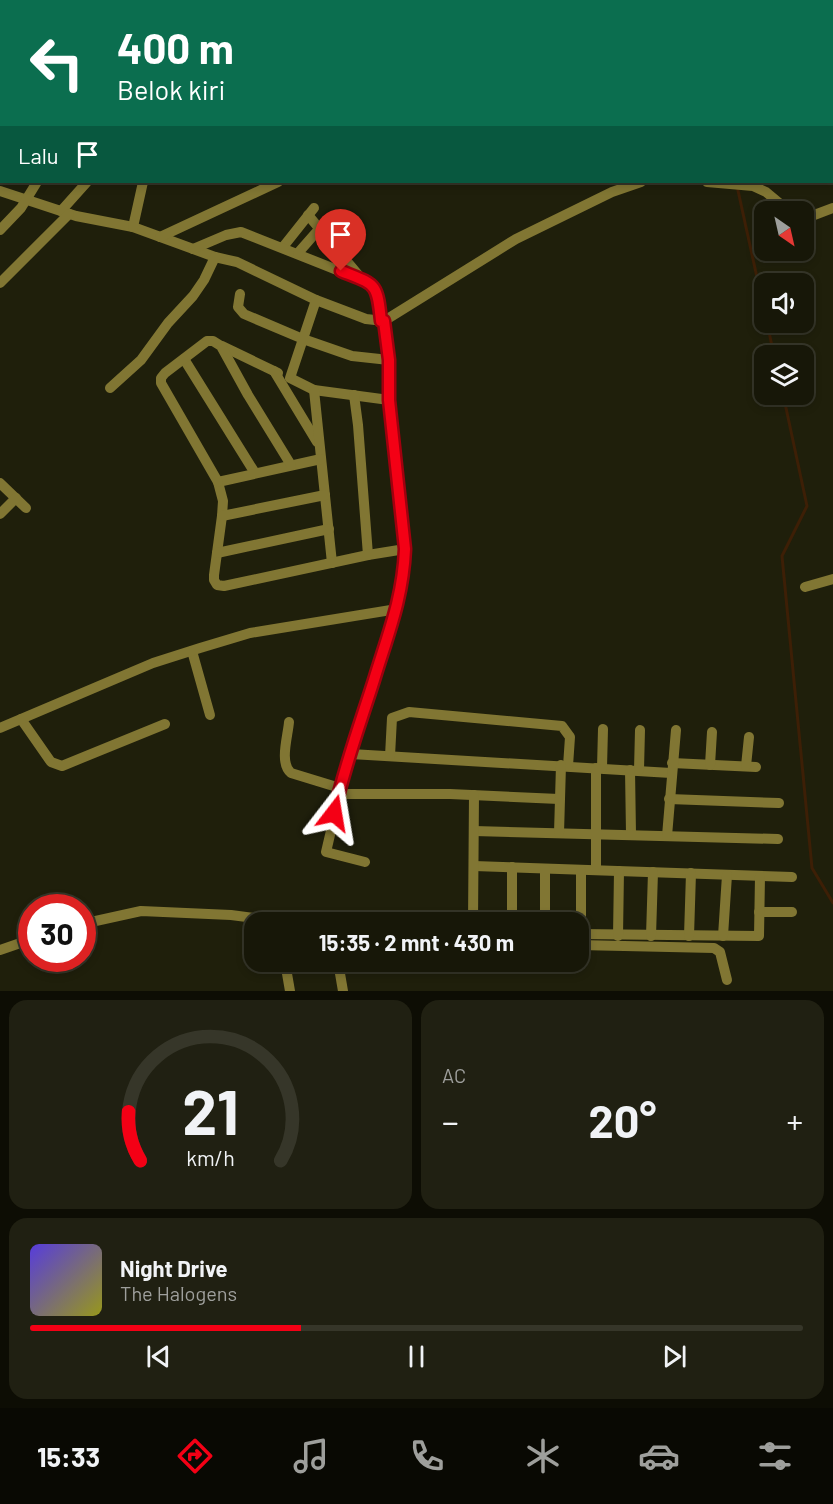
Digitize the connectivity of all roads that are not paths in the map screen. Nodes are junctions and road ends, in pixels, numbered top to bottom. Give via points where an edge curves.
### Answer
1 (36, 183) edge
2 (86, 183) edge
3 (143, 183) edge
4 (276, 183) edge
5 (637, 183) edge
6 (723, 183) edge
7 (0, 191) edge
8 (26, 201) junction
9 (777, 201) edge
10 (833, 208) edge
11 (65, 212) junction
12 (814, 215) edge
13 (133, 227) junction
14 (320, 228) junction
15 (0, 230) edge
16 (160, 237) junction
17 (283, 247) junction
18 (193, 249) junction
19 (298, 253) junction
20 (215, 257) junction
21 (363, 280) junction
22 (0, 283) edge
23 (240, 294) dead end
24 (316, 300) junction
25 (382, 321) junction
26 (303, 339) junction
27 (221, 346) junction
28 (184, 358) junction
29 (389, 360) junction
30 (274, 371) junction
31 (290, 378) junction
32 (110, 388) dead end
33 (314, 390) junction
34 (354, 395) junction
35 (389, 400) junction
36 (320, 446) junction
37 (321, 459) junction
38 (291, 465) junction
39 (255, 473) junction
40 (218, 482) junction
41 (0, 483) edge
42 (325, 495) junction
43 (16, 498) junction
44 (26, 508) dead end
45 (0, 514) edge
46 (222, 516) junction
47 (329, 529) junction
48 (405, 549) junction
49 (217, 553) junction
50 (368, 555) junction
51 (332, 563) junction
52 (833, 579) edge
53 (805, 587) dead end
54 (398, 609) junction
55 (192, 651) junction
56 (210, 715) dead end
57 (21, 719) junction
58 (289, 722) dead end
59 (165, 724) dead end
60 (0, 728) edge
61 (603, 729) dead end
62 (640, 730) dead end
63 (676, 730) dead end
64 (712, 732) dead end
65 (749, 736) dead end
66 (351, 754) junction
67 (390, 756) junction
68 (565, 765) junction
69 (710, 765) junction
70 (599, 768) junction
71 (672, 768) junction
72 (634, 770) junction
73 (340, 791) junction
74 (474, 795) junction
75 (559, 799) junction
76 (669, 799) junction
77 (779, 803) dead end
78 (474, 831) junction
79 (559, 833) junction
80 (597, 833) junction
81 (631, 834) junction
82 (667, 836) junction
83 (778, 839) dead end
84 (365, 862) dead end
85 (474, 866) junction
86 (512, 867) junction
87 (545, 868) junction
88 (581, 870) junction
89 (596, 870) junction
90 (619, 871) junction
91 (653, 872) junction
92 (691, 873) junction
93 (727, 875) junction
94 (760, 876) junction
95 (792, 877) dead end
96 (473, 912) edge
97 (512, 912) edge
98 (545, 912) edge
99 (580, 912) edge
100 (759, 912) junction
101 (792, 912) dead end
102 (244, 917) edge
103 (96, 921) edge
104 (618, 936) junction
105 (651, 936) junction
106 (689, 936) junction
107 (723, 936) junction
108 (589, 938) edge
109 (589, 939) edge
110 (18, 944) edge
111 (0, 950) edge
112 (287, 972) edge
113 (340, 972) edge
114 (727, 980) dead end
115 (290, 991) edge
116 (343, 991) edge

1 - 8 street
2 - 11 street
3 - 13 street
4 - 16 street
5 - 25 street via 516,239
6 - 9 street via 753,186
7 - 8 street
8 - 11 street
8 - 15 street
10 - 12 street
11 - 13 street
11 - 22 street
13 - 16 street
14 - 17 street via 311,211
14 - 19 street
14 - 21 street
16 - 18 street
17 - 18 street via 241,232
17 - 19 street
18 - 20 street
19 - 21 street
20 - 24 street via 237,262
20 - 32 street via 193,296 141,360
21 - 25 street via 375,288
23 - 26 street via 238,305 244,314
24 - 25 street
24 - 26 street
25 - 29 street
26 - 29 street via 352,356
26 - 31 street
27 - 28 street via 207,341
27 - 30 street
27 - 38 street
28 - 39 street
28 - 40 street via 160,378 161,382
29 - 35 street
30 - 31 street
30 - 36 street
31 - 33 street
33 - 34 street
33 - 36 street
34 - 35 street
34 - 50 street
35 - 48 street
36 - 37 street
37 - 38 street
37 - 42 street
38 - 39 street
39 - 40 street
40 - 46 street
41 - 43 street
42 - 46 street
42 - 47 street
43 - 44 street
43 - 45 street
46 - 49 street
47 - 49 street
47 - 51 street
48 - 50 street
48 - 54 street
49 - 51 street via 214,580 224,586
50 - 51 street
52 - 53 street
54 - 55 street via 250,633
54 - 66 street
55 - 56 street
55 - 57 street via 153,663
57 - 59 street via 51,762 62,766
57 - 60 street
58 - 73 street via 286,769
61 - 70 street
62 - 72 street
63 - 71 street
64 - 69 street
65 - 69 street via 751,767
66 - 67 street
66 - 73 street
67 - 68 street
67 - 68 street via 392,718 409,712 562,726 570,737
68 - 70 street
68 - 75 street
69 - 71 street
70 - 72 street
70 - 80 street
71 - 72 street
71 - 76 street
72 - 81 street
73 - 74 street
73 - 84 street via 326,852
74 - 75 street
74 - 78 street
75 - 79 street
76 - 77 street
76 - 82 street
78 - 79 street
78 - 85 street
79 - 80 street
80 - 81 street
80 - 89 street
81 - 82 street
82 - 83 street
85 - 86 street
85 - 96 street
86 - 87 street
86 - 97 street
87 - 88 street
87 - 98 street
88 - 89 street
88 - 99 street
89 - 90 street
90 - 91 street
90 - 104 street
91 - 92 street
91 - 105 street
92 - 93 street
92 - 106 street
93 - 94 street
93 - 107 street
94 - 95 street
94 - 100 street
100 - 101 street
100 - 107 street via 759,936
102 - 103 street via 141,911
104 - 105 street
104 - 108 street
105 - 106 street
106 - 107 street
109 - 114 street via 714,948 720,952
110 - 111 street
112 - 115 street
113 - 116 street

